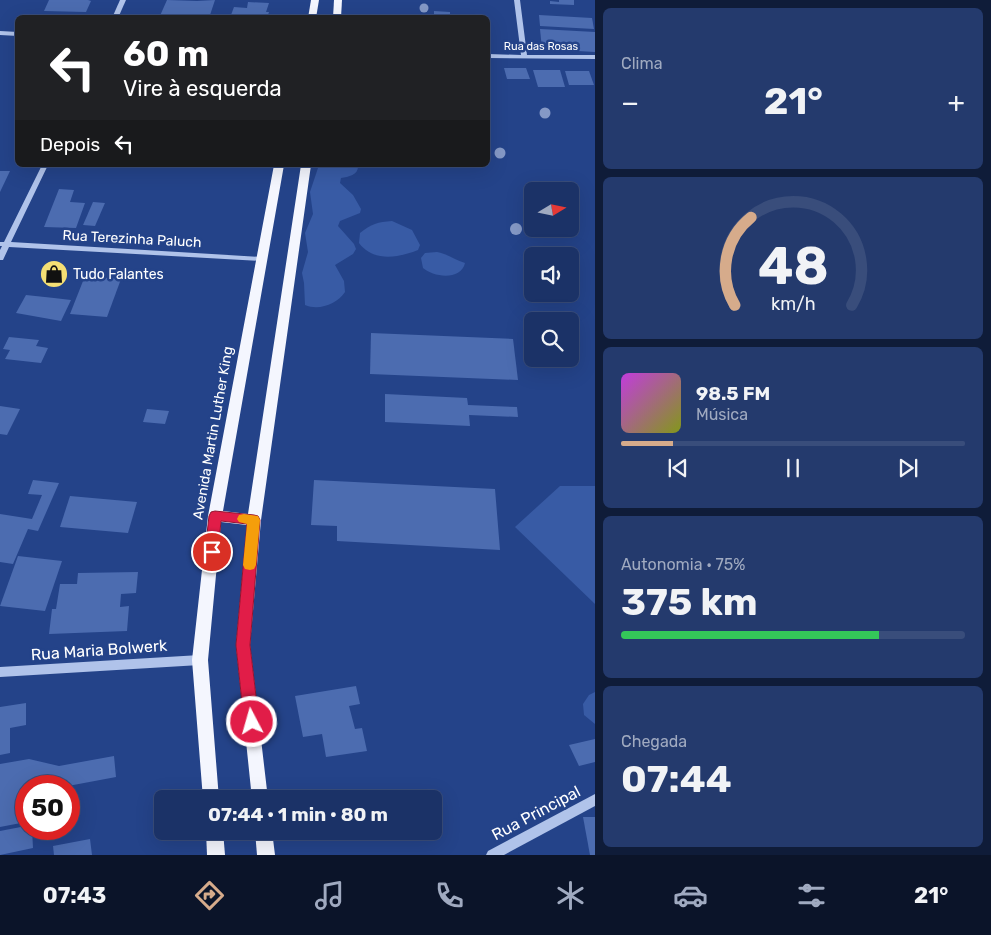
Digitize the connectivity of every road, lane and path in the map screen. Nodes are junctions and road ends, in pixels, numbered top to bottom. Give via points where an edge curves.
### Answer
1 (123, 0) edge
2 (315, 0) edge
3 (338, 0) edge
4 (517, 0) edge
5 (116, 15) edge
6 (312, 15) edge
7 (337, 15) edge
8 (0, 33) edge
9 (15, 34) edge
10 (490, 56) edge
11 (524, 56) junction
12 (595, 57) edge
13 (44, 167) edge
14 (278, 167) edge
15 (306, 167) edge
16 (3, 244) edge
17 (0, 258) edge
18 (262, 259) junction
19 (215, 516) junction
20 (254, 520) junction
21 (200, 660) junction
22 (0, 672) edge
23 (210, 790) edge
24 (259, 790) edge
25 (595, 800) edge
26 (215, 840) edge
27 (264, 840) edge
28 (216, 855) edge
29 (266, 855) edge
30 (492, 855) edge

1 - 5 street
2 - 6 main road
3 - 7 main road
4 - 11 street
8 - 9 street
10 - 11 street, Rua das Rosas
11 - 12 street, Rua das Rosas
13 - 16 street
14 - 18 main road, Avenida Martin Luther King
15 - 20 main road
16 - 17 street
16 - 18 street, Rua Terezinha Paluch
18 - 19 main road, Avenida Martin Luther King
19 - 20 main road
19 - 21 main road, Avenida Martin Luther King
20 - 24 main road via 243,645
21 - 22 street, Rua Maria Bolwerk
21 - 23 main road, Avenida Martin Luther King
25 - 30 street, Rua Principal
26 - 28 main road
27 - 29 main road

